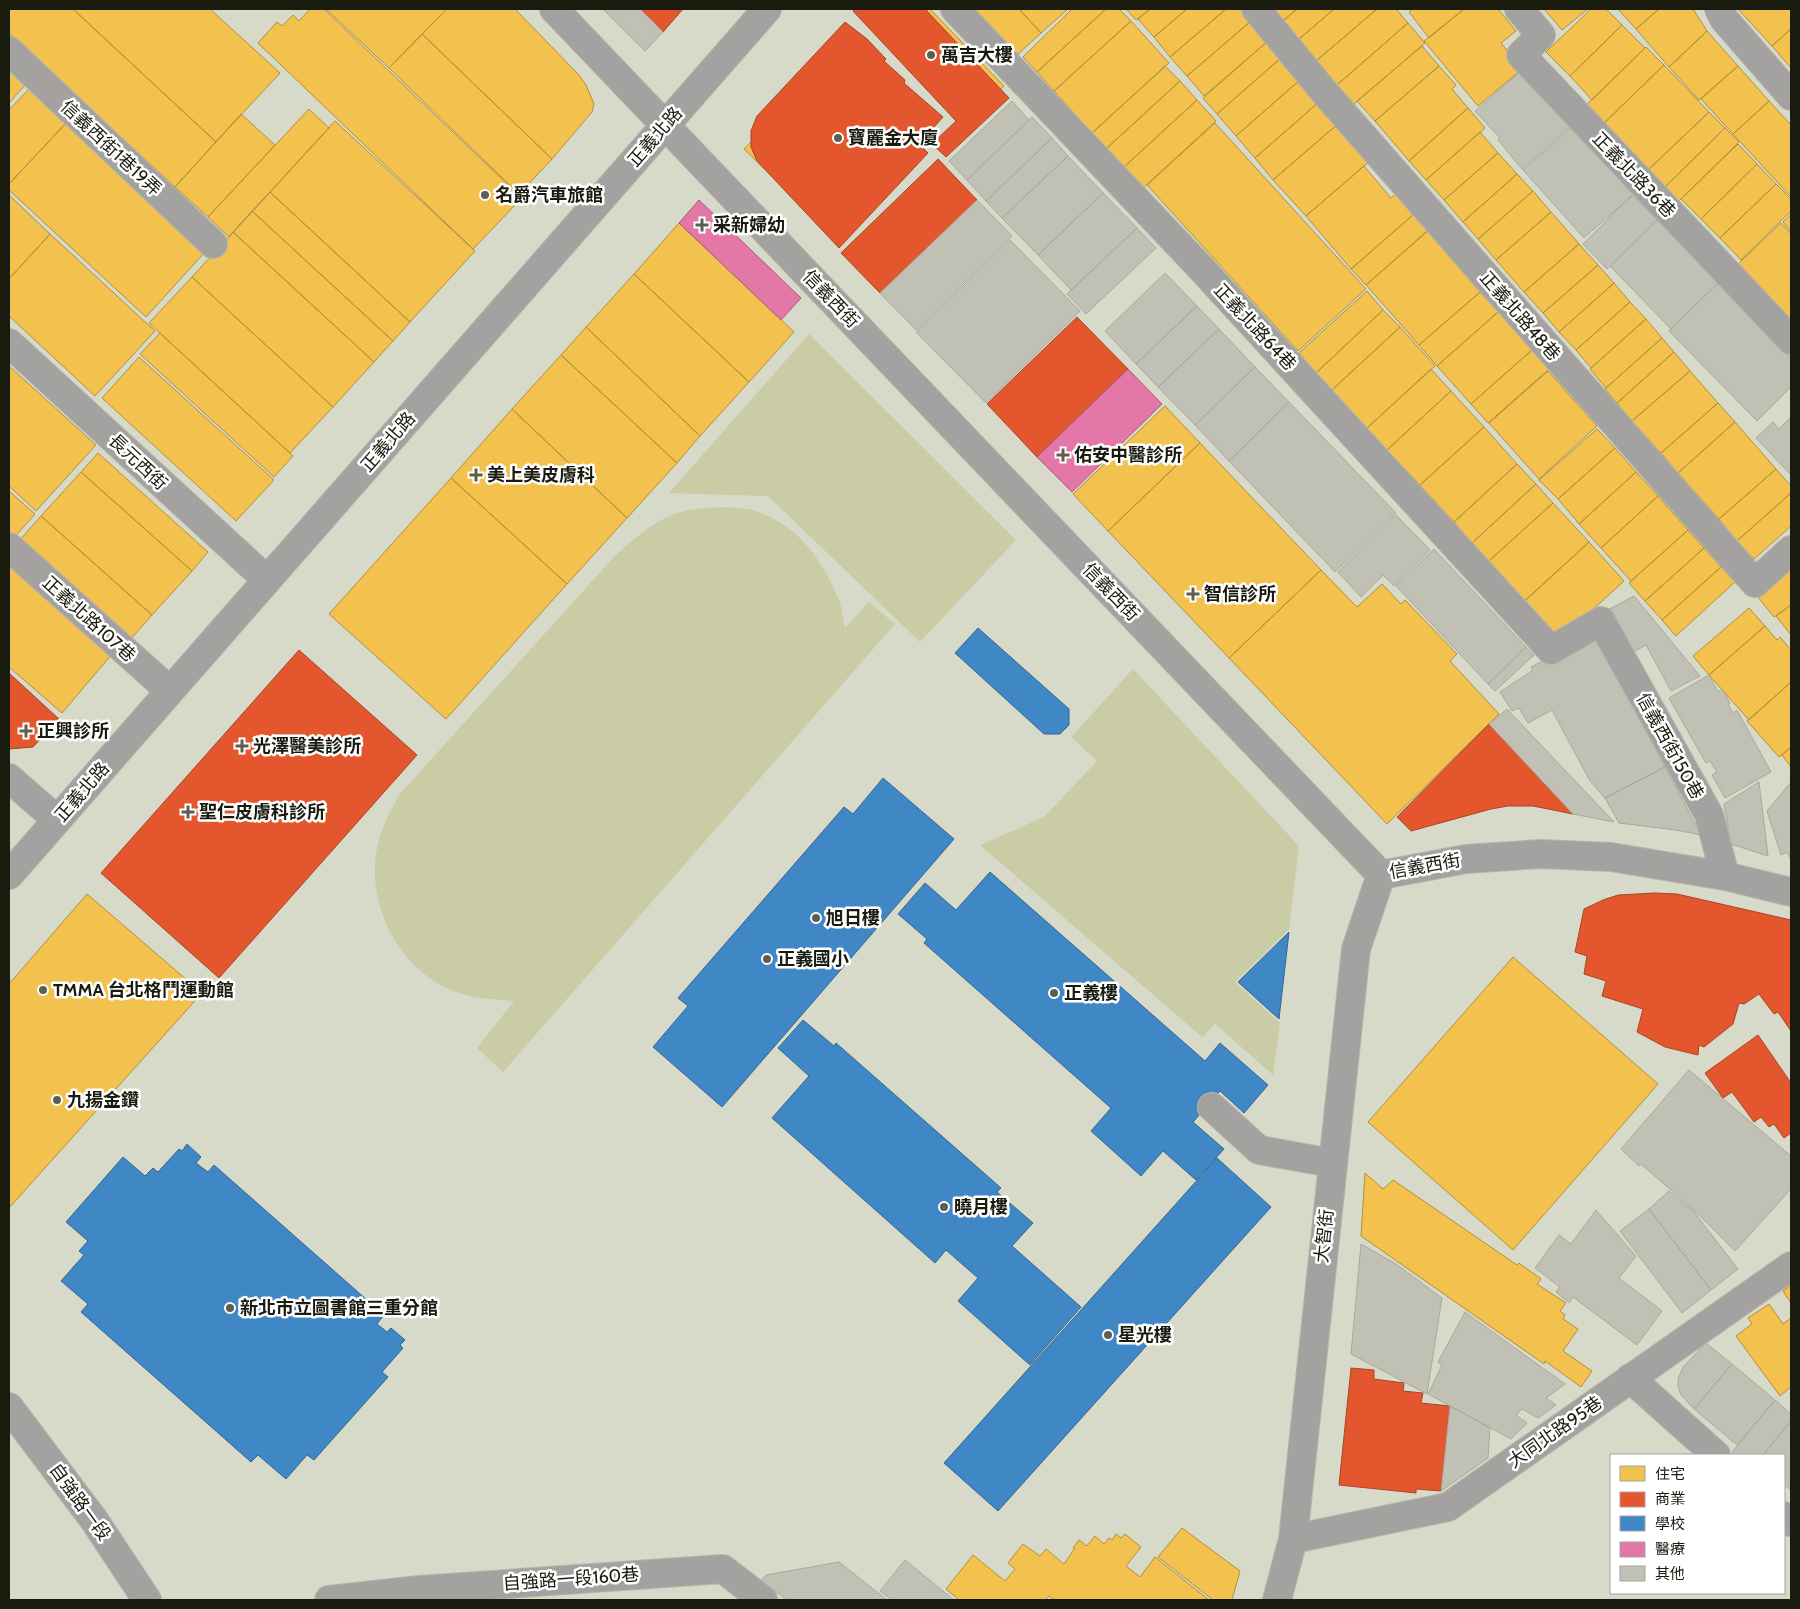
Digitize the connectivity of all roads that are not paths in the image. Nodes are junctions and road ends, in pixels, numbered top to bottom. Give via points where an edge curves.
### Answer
1 (554, 9) edge
2 (767, 9) edge
3 (955, 9) edge
4 (1256, 9) edge
5 (1519, 9) edge
6 (1718, 9) edge
7 (9, 51) edge
8 (1791, 96) edge
9 (665, 125) junction
10 (213, 244) dead end
11 (1791, 340) edge
12 (9, 343) edge
13 (9, 547) edge
14 (1791, 550) edge
15 (266, 580) junction
16 (1600, 621) joint
17 (170, 691) junction
18 (9, 778) edge
19 (57, 820) junction
20 (1381, 874) junction
21 (9, 875) edge
22 (1725, 876) junction
23 (1791, 892) edge
24 (1212, 1108) dead end
25 (1332, 1163) junction
26 (1791, 1266) edge
27 (1630, 1378) junction
28 (9, 1407) edge
29 (1715, 1454) edge
30 (1293, 1540) junction
31 (425, 1595) edge
32 (147, 1600) edge
33 (329, 1600) edge
34 (763, 1600) edge
35 (1277, 1600) edge

1 - 9 street, 信義西街
2 - 9 street, 正義北路
3 - 16 street, 正義北路64巷 via 1199,266 1552,650
4 - 14 street, 正義北路48巷 via 1755,583
5 - 11 street, 正義北路36巷 via 1541,35 1521,55
6 - 8 street
7 - 10 street, 信義西街1巷19弄
9 - 15 street, 正義北路
9 - 20 street, 信義西街
12 - 15 street, 長元西街
13 - 17 street, 正義北路107巷
15 - 17 street, 正義北路
16 - 22 street, 信義西街150巷 via 1709,815
17 - 19 street, 正義北路
18 - 19 street
19 - 21 street, 正義北路
20 - 22 street, 信義西街 via 1466,858 1540,854 1611,857
20 - 25 street, 大智街 via 1356,949
22 - 23 street, 信義西街
24 - 25 street via 1259,1150
25 - 30 street, 大智街
26 - 27 street, 大同北路95巷
27 - 29 street
27 - 30 street, 大同北路95巷 via 1448,1508
28 - 32 street, 自強路一段 via 94,1520
30 - 35 street, 大智街
31 - 33 street, 自強路一段160巷
31 - 34 street, 自強路一段160巷 via 723,1568

